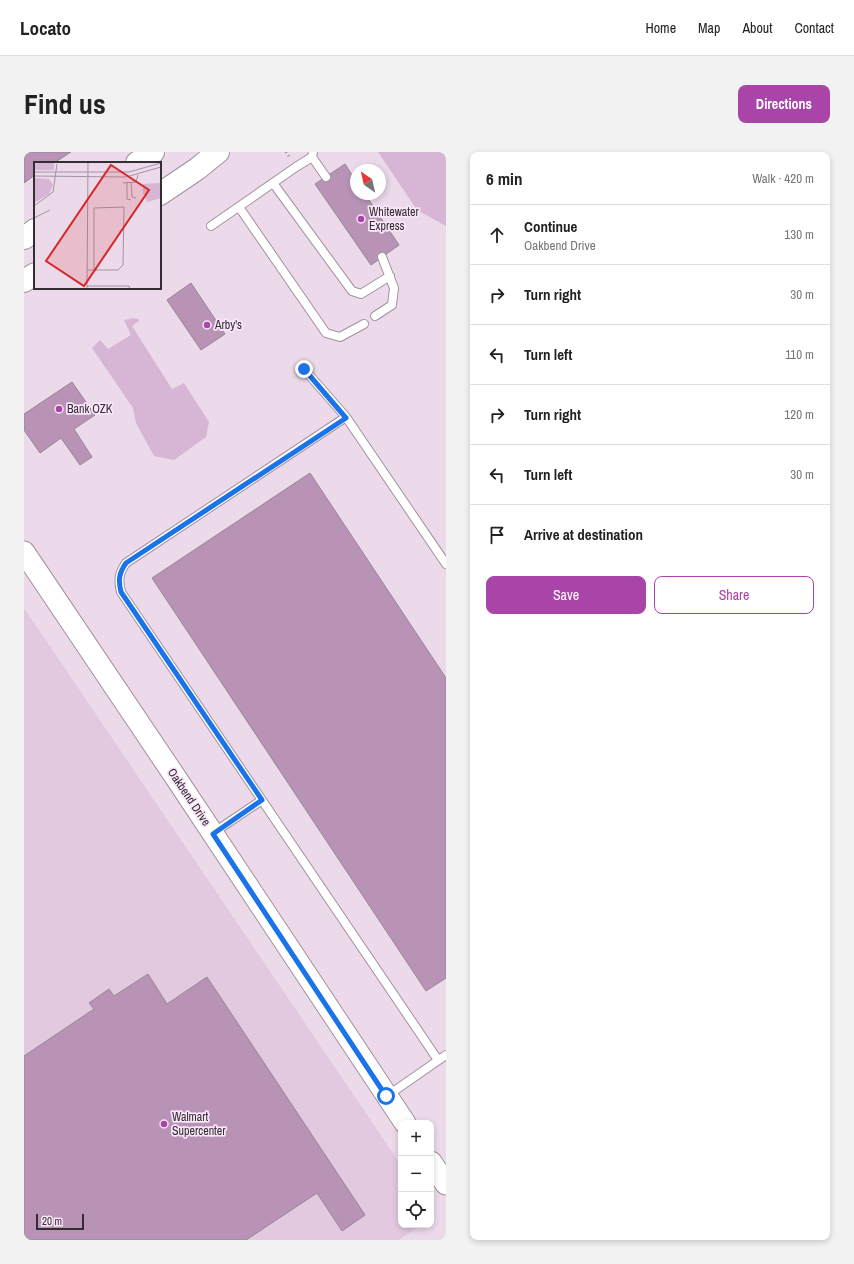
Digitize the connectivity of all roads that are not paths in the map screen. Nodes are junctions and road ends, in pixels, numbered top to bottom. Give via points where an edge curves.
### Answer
1 (153, 152) edge
2 (218, 152) edge
3 (312, 155) edge
4 (138, 162) edge
5 (326, 176) dead end
6 (273, 183) junction
7 (161, 193) edge
8 (239, 207) junction
9 (211, 226) dead end
10 (34, 231) edge
11 (24, 238) edge
12 (382, 257) dead end
13 (34, 275) edge
14 (390, 276) junction
15 (24, 281) edge
16 (376, 316) dead end
17 (364, 324) dead end
18 (304, 369) dead end
19 (346, 418) junction
20 (24, 552) edge
21 (446, 564) edge
22 (262, 800) junction
23 (213, 834) junction
24 (446, 1055) edge
25 (438, 1060) junction
26 (386, 1096) junction
27 (403, 1120) edge
28 (434, 1166) edge
29 (446, 1184) edge

1 - 4 main road
2 - 7 main road
3 - 5 lane
3 - 6 lane
6 - 8 lane
6 - 14 lane via 352,291 361,294
8 - 9 lane
8 - 17 lane via 326,333 340,337
10 - 11 main road
12 - 14 lane
13 - 15 main road
14 - 16 lane via 394,288 392,305
18 - 19 lane
19 - 21 lane
19 - 22 lane via 126,563 119,581 121,592
20 - 23 street, Oakbend Drive
22 - 23 lane
22 - 25 lane
23 - 26 street, Oakbend Drive
24 - 25 lane
25 - 26 lane
26 - 27 street, Oakbend Drive
28 - 29 street

